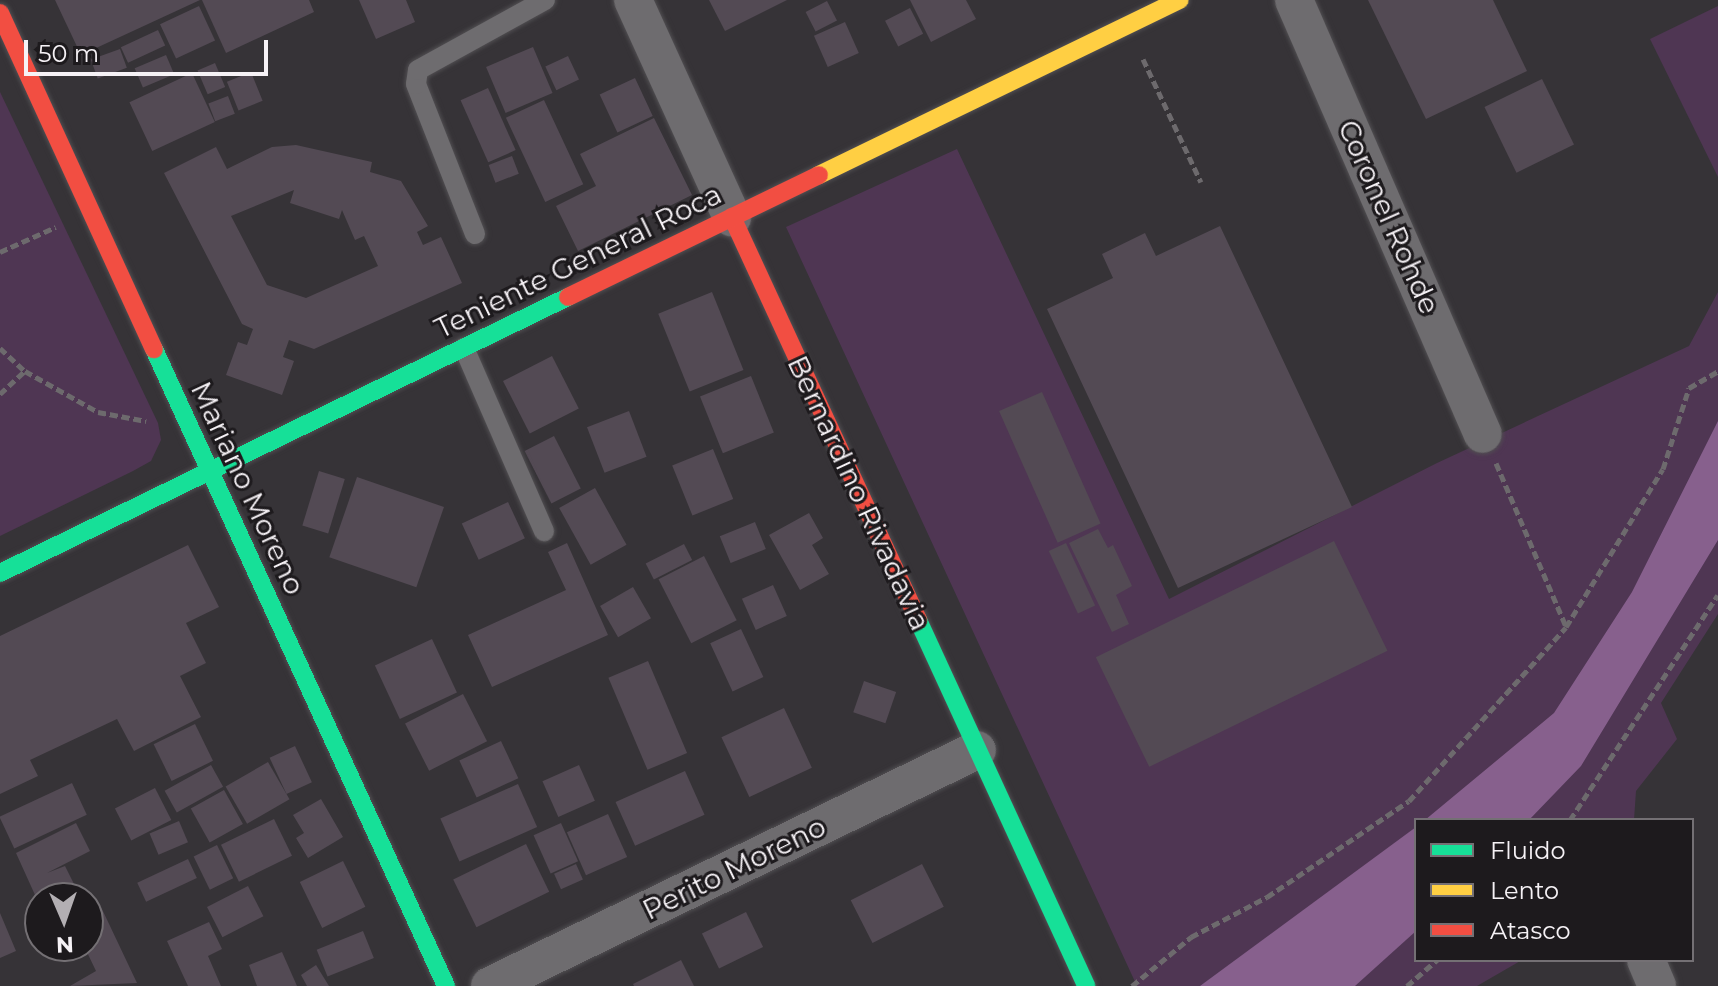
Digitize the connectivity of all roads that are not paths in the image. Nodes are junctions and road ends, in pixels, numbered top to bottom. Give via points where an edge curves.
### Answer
1 (545, 0) edge
2 (633, 0) edge
3 (1180, 0) edge
4 (1294, 0) edge
5 (0, 13) edge
6 (732, 217) junction
7 (475, 234) dead end
8 (464, 348) junction
9 (1483, 434) road end
10 (210, 471) junction
11 (544, 531) dead end
12 (0, 573) edge
13 (977, 750) junction
14 (1647, 962) edge
15 (446, 986) edge
16 (490, 986) edge
17 (1086, 986) edge
18 (1657, 986) edge

1 - 7 lane via 418,70 416,84
2 - 6 street, Bernardino Rivadavia
3 - 6 street, Teniente General Roca
4 - 9 street, Coronel Rohde
5 - 10 street, Mariano Moreno
6 - 8 street, Teniente General Roca
6 - 13 street, Bernardino Rivadavia
8 - 10 street, Teniente General Roca
8 - 11 lane
10 - 12 street, Teniente General Roca
10 - 15 street, Mariano Moreno
13 - 16 street, Perito Moreno
13 - 17 street, Bernardino Rivadavia
14 - 18 street

